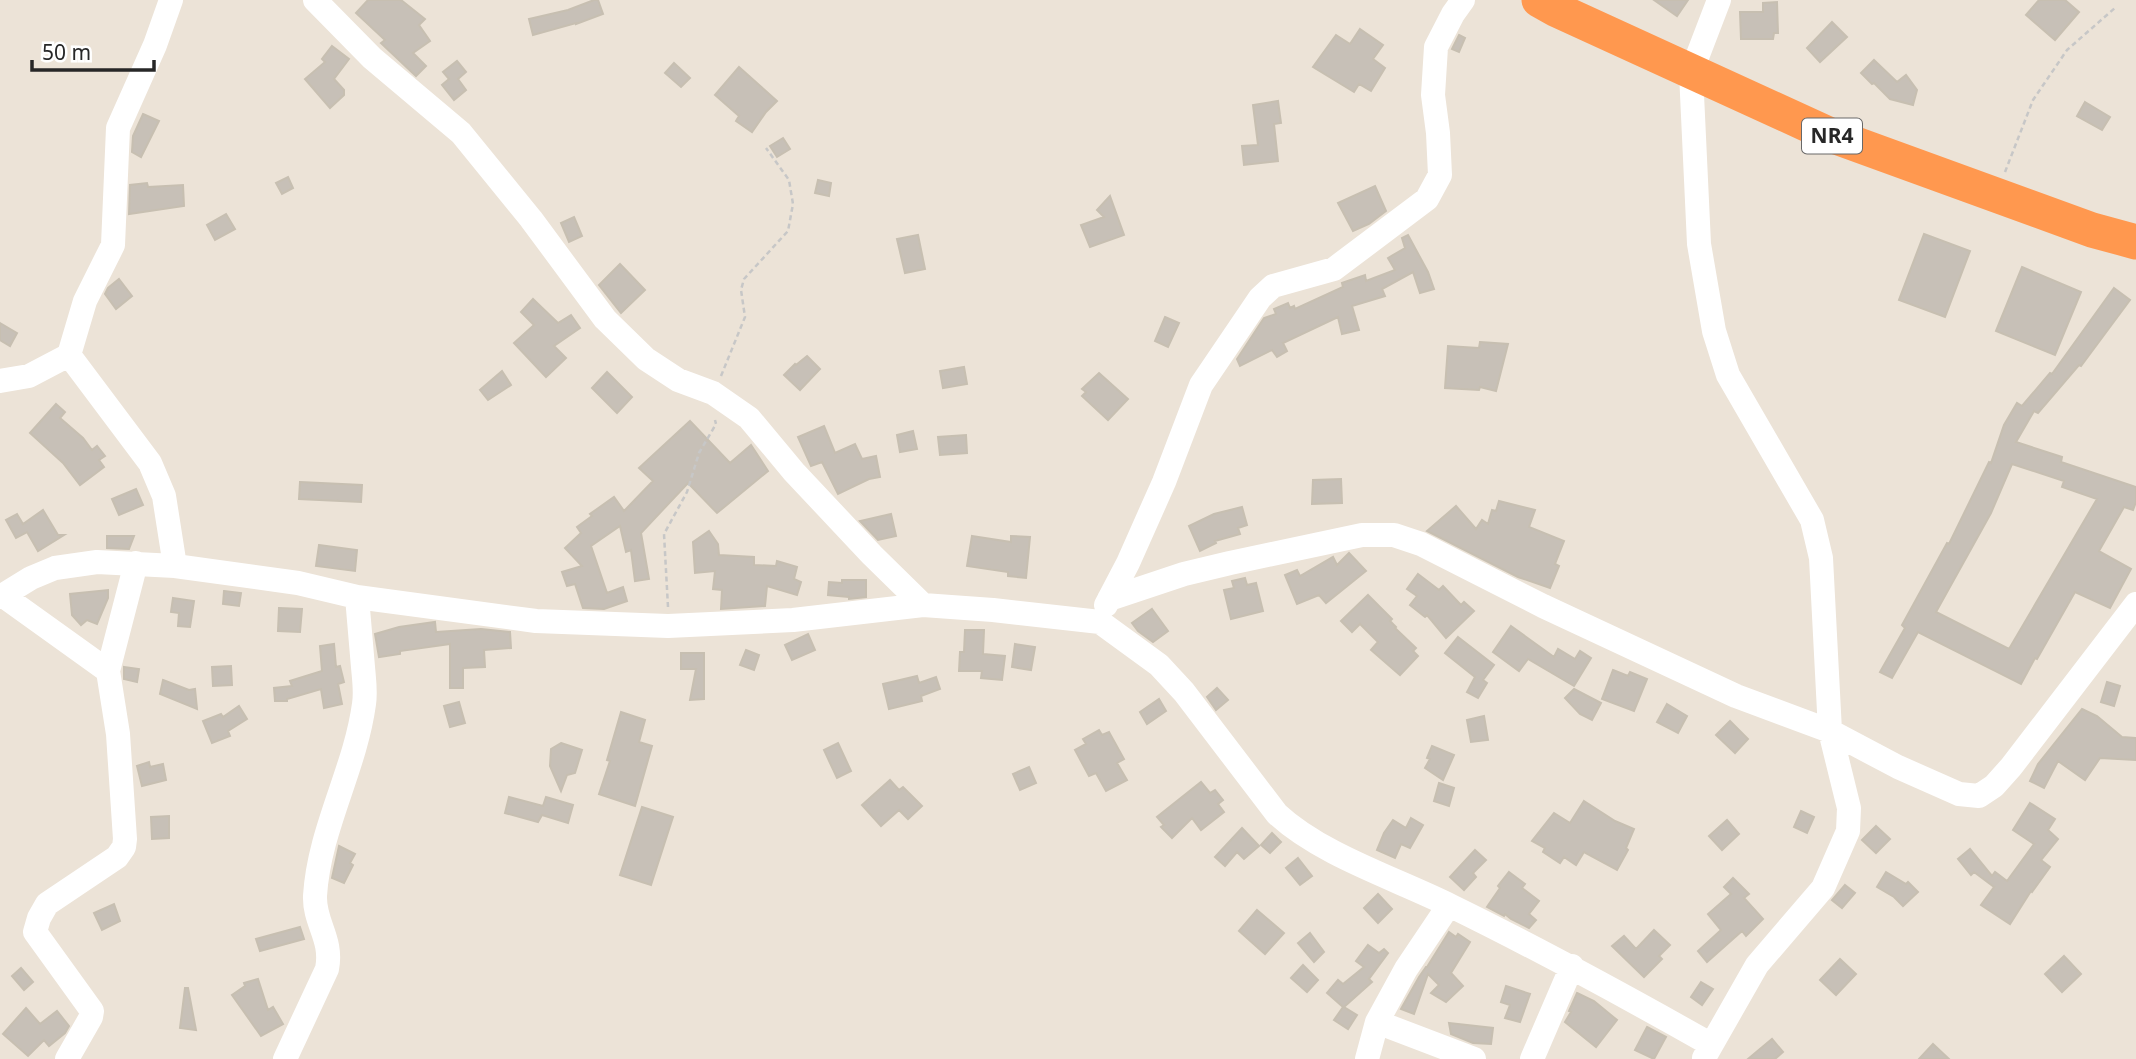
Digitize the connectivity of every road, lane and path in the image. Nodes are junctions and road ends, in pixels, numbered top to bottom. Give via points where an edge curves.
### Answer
1 (171, 0) edge
2 (315, 0) edge
3 (1463, 0) edge
4 (1539, 0) edge
5 (1719, 0) edge
6 (2116, 7) dead end
7 (1691, 73) junction
8 (766, 148) dead end
9 (1996, 195) junction
10 (2136, 242) edge
11 (69, 355) junction
12 (0, 381) edge
13 (713, 393) junction
14 (136, 564) junction
15 (175, 566) junction
16 (1, 596) edge
17 (357, 597) junction
18 (1109, 599) junction
19 (2136, 604) edge
20 (923, 605) junction
21 (1101, 622) junction
22 (668, 626) junction
23 (108, 671) junction
24 (1830, 731) junction
25 (1449, 905) junction
26 (1572, 967) junction
27 (1377, 1022) junction
28 (1707, 1051) edge
29 (67, 1059) edge
30 (285, 1059) edge
31 (1367, 1059) edge
32 (1474, 1059) edge
33 (1532, 1059) edge

1 - 11 street via 118,128 113,245 85,302
2 - 13 street via 372,58 461,133 605,319 646,359 678,380
3 - 18 street via 1436,47 1433,95 1440,175 1427,199 1334,269 1273,286 1260,298 1201,385 1164,482
4 - 7 highway, NR4
5 - 7 street
6 - 9 path via 2067,50 2033,100
7 - 9 highway, NR4 via 1828,134
7 - 24 street via 1699,244 1714,331 1728,375 1812,520 1821,558
8 - 13 path via 789,180 793,204 788,231 744,279 745,317
9 - 10 highway, NR4
11 - 12 street via 29,376
11 - 15 street via 150,463 164,496
13 - 20 street via 749,418 802,481
13 - 22 path via 716,424 664,534
14 - 15 street
14 - 16 street via 97,562 55,568
14 - 23 street
15 - 17 street via 298,583
16 - 23 street
17 - 22 street via 536,621
17 - 30 street via 365,702 324,839 315,899 329,958
18 - 21 street
18 - 24 street via 1230,563 1362,535 1394,535 1736,696
19 - 24 street via 2011,767 1979,796 1959,794 1922,778
20 - 21 street
20 - 22 street via 793,620
21 - 25 street via 1159,665 1293,829
23 - 29 street via 118,734 124,847 117,857 47,904 35,932 92,1011
24 - 28 street via 1849,808 1848,831 1823,888 1757,965
25 - 26 street
25 - 27 street
26 - 28 street
26 - 33 street
27 - 31 street
27 - 32 street

